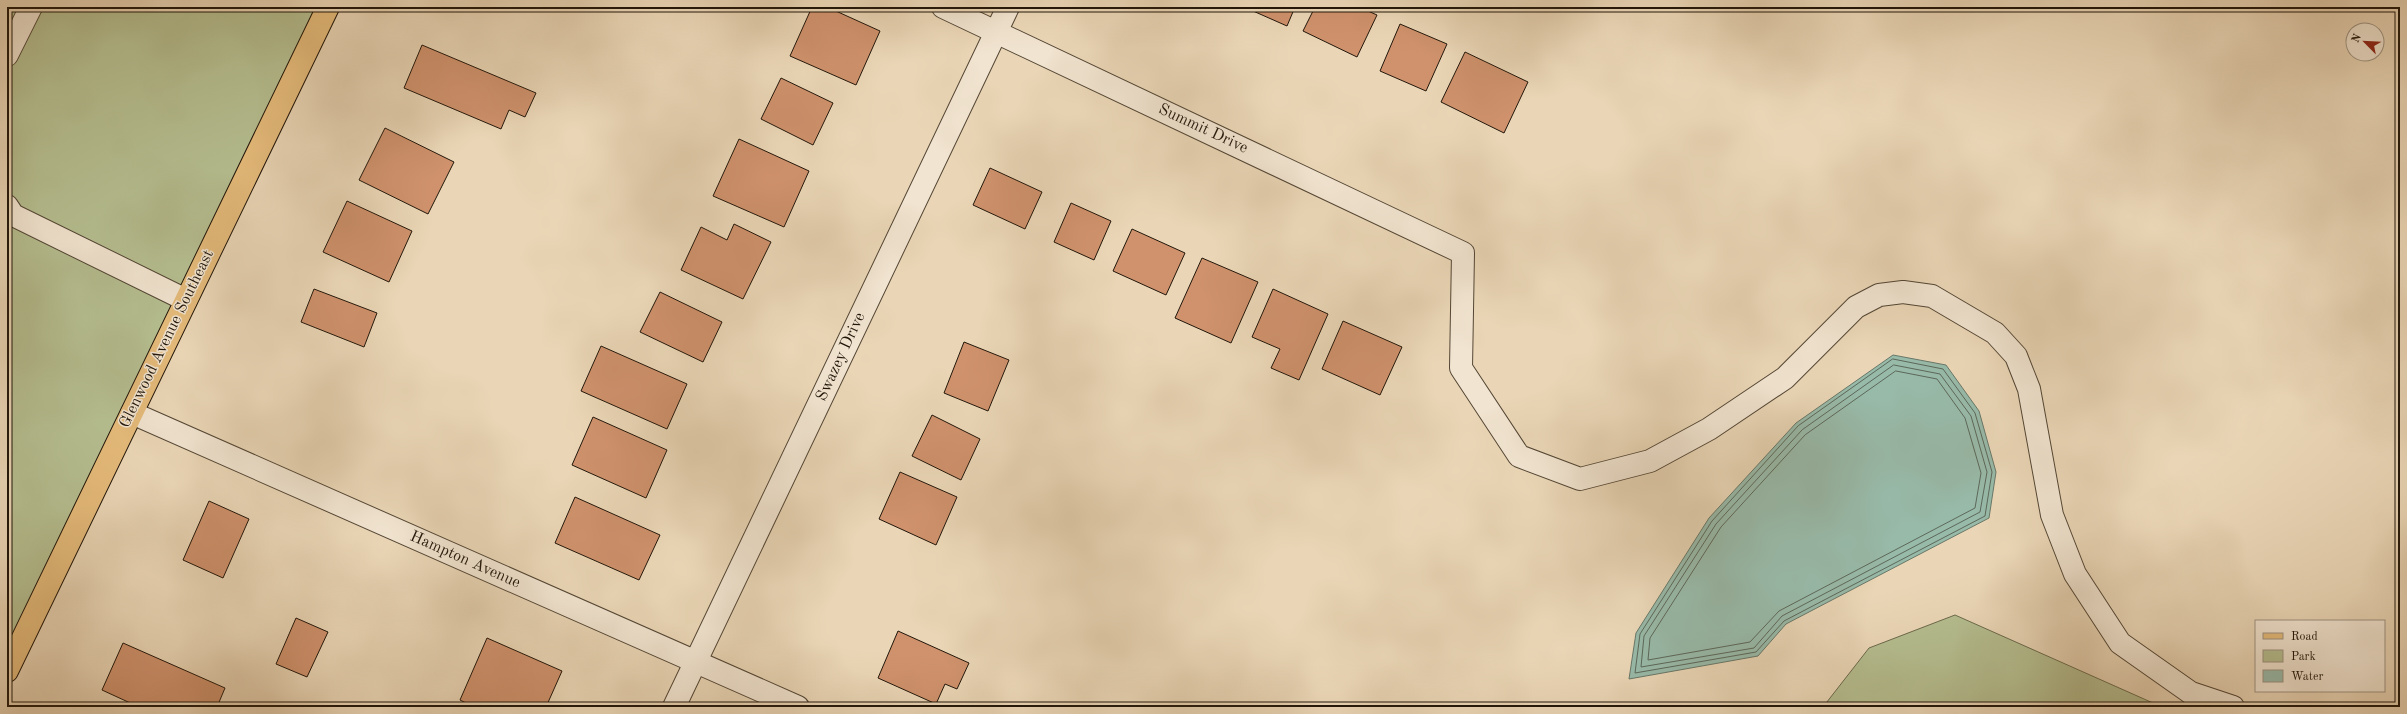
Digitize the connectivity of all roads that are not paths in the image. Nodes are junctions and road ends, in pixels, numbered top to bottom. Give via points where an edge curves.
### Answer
1 (31, 7) edge
2 (328, 7) edge
3 (943, 7) edge
4 (1008, 7) edge
5 (996, 30) junction
6 (7, 55) edge
7 (7, 206) edge
8 (186, 300) junction
9 (132, 413) junction
10 (696, 662) junction
11 (7, 670) edge
12 (674, 707) edge
13 (798, 707) edge
14 (2233, 707) edge

1 - 6 street
2 - 8 main road, Glenwood Avenue Southeast
3 - 5 street, Summit Drive
4 - 5 street, Swazey Drive
5 - 10 street, Swazey Drive
5 - 14 street, Summit Drive via 1463,253 1461,368 1519,456 1580,479 1650,461 1709,429 1785,378 1856,307 1879,295 1903,292 1932,296 1995,333 2016,356 2029,389 2052,515 2075,574 2120,643 2191,693
7 - 8 street via 12,215
8 - 9 main road, Glenwood Avenue Southeast
9 - 10 street, Hampton Avenue
9 - 11 main road, Glenwood Avenue Southeast
10 - 12 street, Swazey Drive
10 - 13 street, Hampton Avenue

